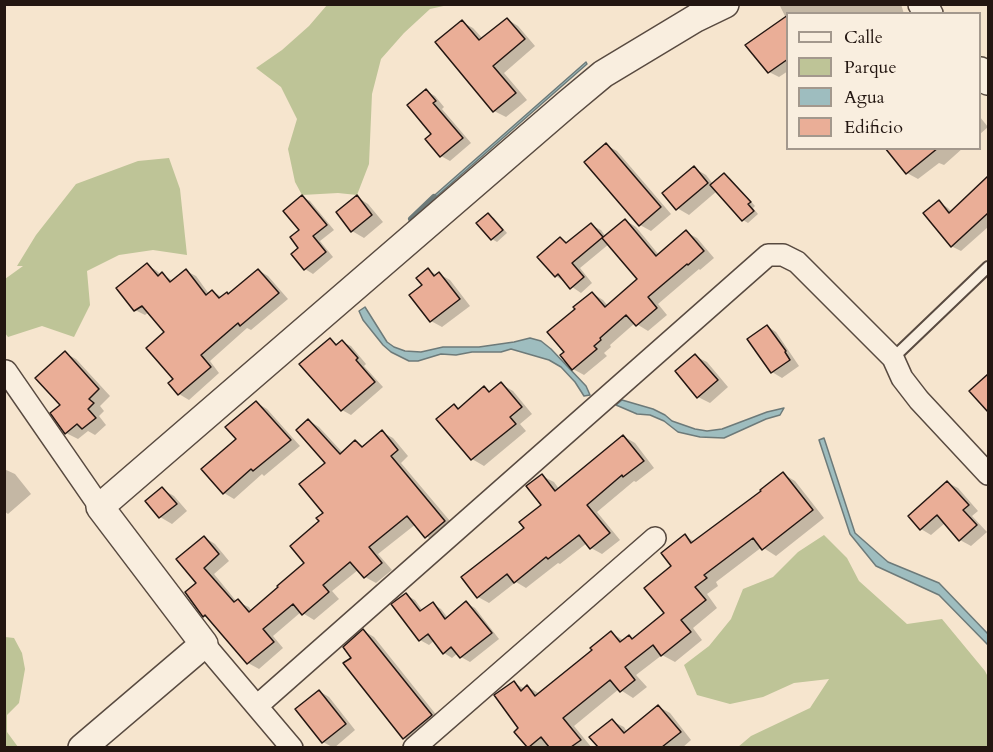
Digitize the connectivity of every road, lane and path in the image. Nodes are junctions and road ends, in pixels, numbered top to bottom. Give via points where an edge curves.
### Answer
1 (725, 4) edge
2 (692, 11) edge
3 (988, 267) edge
4 (893, 358) junction
5 (6, 371) dead end
6 (988, 474) edge
7 (100, 507) junction
8 (655, 538) dead end
9 (204, 645) junction
10 (257, 706) junction
11 (82, 747) edge
12 (292, 747) edge
13 (414, 747) edge

1 - 2 street
2 - 7 street via 567,104
3 - 4 lane
4 - 6 street via 919,400
4 - 10 street via 797,262 783,255 768,255
5 - 7 street
7 - 9 street
8 - 13 street
9 - 10 street
9 - 11 street
10 - 12 street

